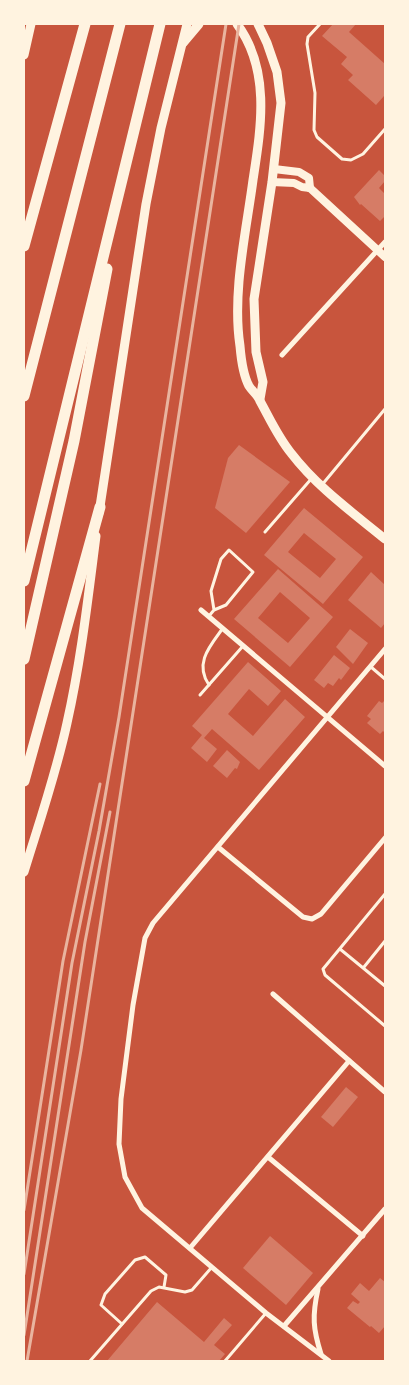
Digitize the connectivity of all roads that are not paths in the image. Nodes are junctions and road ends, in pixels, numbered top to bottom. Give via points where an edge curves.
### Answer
1 (31, 24) edge
2 (85, 24) edge
3 (120, 24) edge
4 (160, 24) edge
5 (187, 24) edge
6 (199, 24) edge
7 (237, 24) edge
8 (320, 24) edge
9 (259, 25) edge
10 (181, 45) junction
11 (24, 55) edge
12 (135, 128) junction
13 (385, 130) edge
14 (274, 169) junction
15 (272, 182) junction
16 (310, 188) junction
17 (385, 242) edge
18 (24, 246) edge
19 (378, 250) junction
20 (385, 257) edge
21 (282, 355) dead end
22 (24, 396) edge
23 (260, 399) junction
24 (385, 410) edge
25 (312, 477) junction
26 (321, 486) junction
27 (100, 507) junction
28 (265, 532) dead end
29 (385, 539) edge
30 (24, 581) edge
31 (201, 610) dead end
32 (214, 610) junction
33 (209, 616) junction
34 (223, 628) junction
35 (243, 646) junction
36 (385, 649) edge
37 (24, 659) edge
38 (370, 667) junction
39 (385, 679) edge
40 (209, 685) junction
41 (200, 695) dead end
42 (328, 717) junction
43 (385, 766) edge
44 (24, 781) edge
45 (385, 838) edge
46 (218, 847) junction
47 (24, 872) edge
48 (385, 894) edge
49 (385, 941) edge
50 (340, 949) junction
51 (364, 967) junction
52 (385, 986) edge
53 (273, 994) dead end
54 (385, 1026) edge
55 (349, 1061) junction
56 (385, 1092) edge
57 (268, 1157) junction
58 (385, 1209) edge
59 (363, 1236) junction
60 (190, 1248) junction
61 (212, 1268) junction
62 (164, 1287) junction
63 (318, 1287) junction
64 (266, 1312) junction
65 (122, 1324) junction
66 (284, 1326) junction
67 (321, 1355) junction
68 (90, 1361) edge
69 (225, 1361) edge
70 (329, 1361) edge

1 - 11 main road
2 - 18 highway
3 - 22 highway
4 - 12 highway
5 - 10 main road
6 - 10 main road
7 - 23 main road via 254,56 261,88 261,120 237,315 248,386
8 - 13 lane via 308,37 307,44 317,137 342,159 352,160 363,154
9 - 14 main road via 273,58 279,86 280,121
10 - 27 main road via 146,204
12 - 30 highway
12 - 37 highway via 74,441
14 - 15 main road
14 - 16 street via 303,174 309,178
15 - 16 street
15 - 23 main road via 254,299 256,352 263,382
16 - 19 street
17 - 19 street
19 - 20 street
19 - 21 street
23 - 25 main road via 273,427
24 - 26 lane
25 - 26 main road
25 - 28 lane
26 - 29 main road
27 - 44 highway
27 - 47 main road via 68,722
31 - 33 street
32 - 32 lane via 226,605 253,572 228,550 210,591
32 - 33 lane
33 - 34 street
34 - 35 street
34 - 40 lane via 202,660
35 - 40 lane
35 - 42 street
36 - 38 street
38 - 39 lane
38 - 42 street
40 - 41 lane
42 - 43 street
42 - 46 street
45 - 46 street via 321,914 312,919 302,917
46 - 60 street via 153,922 145,938 121,1099 119,1144 125,1178 142,1208
48 - 50 lane
49 - 51 lane
50 - 51 lane
50 - 54 lane via 323,969 325,975
51 - 52 lane
53 - 55 street
55 - 56 street
55 - 57 street
57 - 59 street
57 - 60 street
58 - 59 street
59 - 63 street
60 - 61 street
61 - 62 lane via 192,1290 180,1293
61 - 64 street
62 - 65 lane via 151,1291
62 - 65 lane via 166,1275 145,1258 135,1260 105,1294 101,1305
63 - 66 street
63 - 67 street via 314,1333
64 - 66 street
64 - 69 lane
65 - 68 lane
66 - 67 street
67 - 70 street

